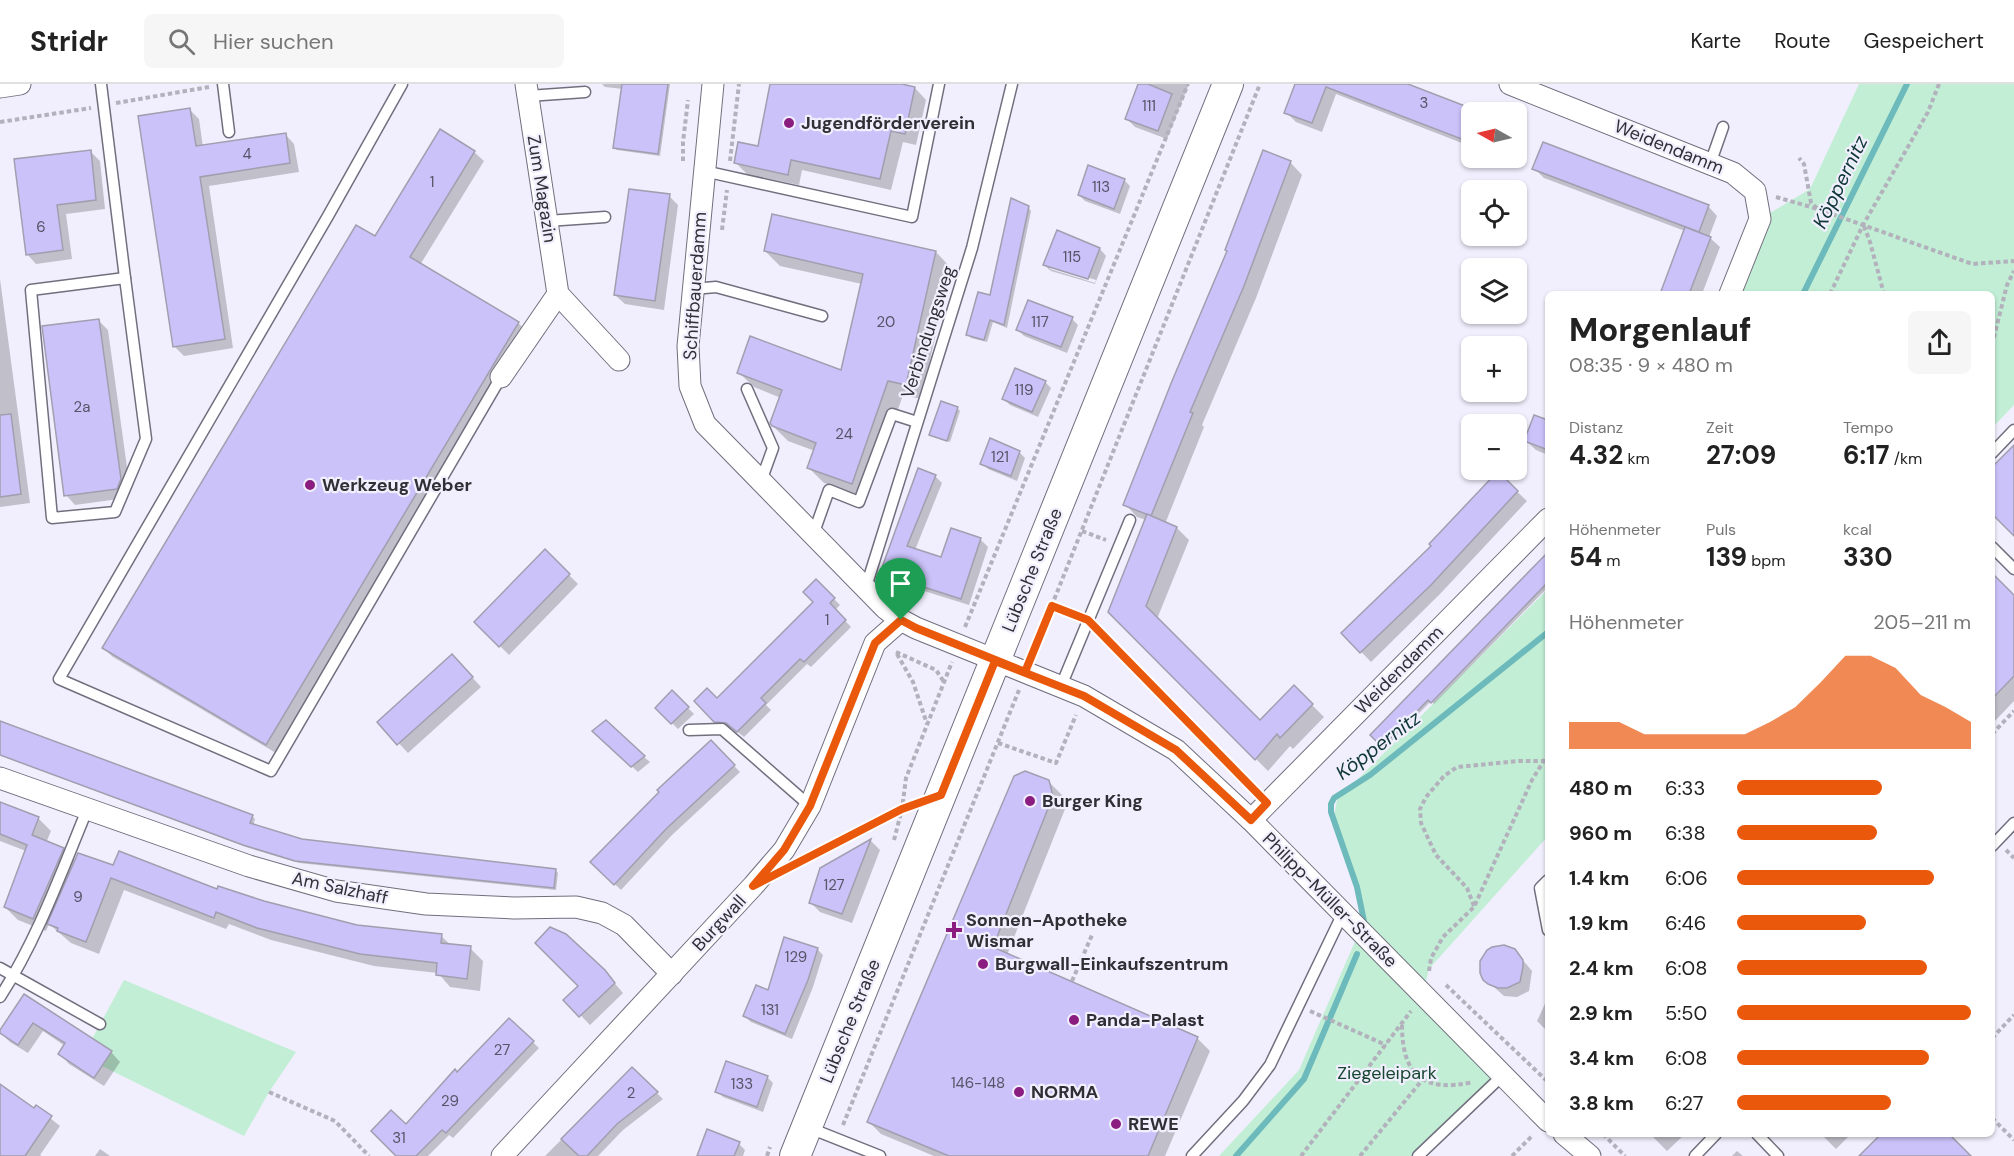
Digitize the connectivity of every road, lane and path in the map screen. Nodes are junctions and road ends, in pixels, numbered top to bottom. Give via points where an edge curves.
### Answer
1 (20, 84) edge
2 (101, 84) edge
3 (223, 84) edge
4 (402, 84) edge
5 (713, 84) edge
6 (939, 84) edge
7 (1012, 84) edge
8 (1188, 84) edge
9 (1228, 84) edge
10 (1260, 84) edge
11 (1510, 84) edge
12 (1939, 84) edge
13 (0, 87) edge
14 (527, 90) edge
15 (585, 92) dead end
16 (1723, 127) dead end
17 (230, 132) dead end
18 (1799, 159) dead end
19 (1710, 164) junction
20 (704, 171) junction
21 (1755, 191) junction
22 (1818, 209) junction
23 (605, 217) dead end
24 (547, 221) junction
25 (1863, 225) junction
26 (2014, 261) edge
27 (2014, 271) edge
28 (125, 278) junction
29 (693, 289) junction
30 (1731, 291) edge
31 (1831, 291) edge
32 (1883, 291) edge
33 (558, 294) junction
34 (822, 316) dead end
35 (1995, 333) edge
36 (619, 360) dead end
37 (501, 377) joint
38 (747, 389) dead end
39 (917, 422) junction
40 (2014, 430) edge
41 (1995, 450) edge
42 (761, 481) junction
43 (1130, 520) dead end
44 (1545, 522) edge
45 (1082, 531) junction
46 (813, 535) junction
47 (1120, 546) junction
48 (1995, 549) edge
49 (2012, 563) edge
50 (866, 587) junction
51 (974, 604) dead end
52 (1052, 606) junction
53 (901, 620) junction
54 (1088, 620) junction
55 (875, 643) junction
56 (897, 653) junction
57 (995, 661) junction
58 (1025, 672) junction
59 (1061, 686) junction
60 (1084, 696) junction
61 (2014, 711) edge
62 (927, 725) junction
63 (689, 730) dead end
64 (1995, 731) edge
65 (998, 743) junction
66 (1545, 761) edge
67 (1545, 762) edge
68 (0, 778) edge
69 (941, 795) junction
70 (1267, 803) junction
71 (810, 806) junction
72 (902, 809) junction
73 (87, 810) junction
74 (1251, 820) junction
75 (2014, 824) edge
76 (1995, 843) edge
77 (892, 844) dead end
78 (796, 864) dead end
79 (1545, 883) edge
80 (1474, 907) junction
81 (1343, 913) junction
82 (1545, 914) edge
83 (1092, 935) dead end
84 (0, 968) edge
85 (1429, 969) junction
86 (672, 974) junction
87 (14, 975) junction
88 (1072, 981) dead end
89 (1423, 993) junction
90 (0, 997) edge
91 (2014, 1015) edge
92 (1323, 1017) dead end
93 (100, 1024) dead end
94 (1402, 1025) junction
95 (1995, 1035) edge
96 (1386, 1046) junction
97 (1503, 1075) junction
98 (1423, 1079) junction
99 (1545, 1079) edge
100 (269, 1092) dead end
101 (1995, 1121) edge
102 (1543, 1126) edge
103 (807, 1127) junction
104 (1568, 1137) edge
105 (1605, 1137) edge
106 (1713, 1137) edge
107 (1760, 1137) edge
108 (837, 1138) junction
109 (2014, 1140) edge
110 (783, 1151) edge
111 (369, 1156) edge
112 (502, 1156) edge
113 (767, 1156) edge
114 (879, 1156) edge
115 (1192, 1156) edge
116 (1301, 1156) edge
117 (1360, 1156) edge
118 (1418, 1156) edge
119 (1512, 1156) edge
120 (1590, 1156) edge
121 (1625, 1156) edge
122 (1695, 1156) edge
123 (1778, 1156) edge

1 - 13 street
2 - 28 lane
3 - 17 lane
4 - 37 lane via 59,679 271,771
5 - 20 street, Schiffbauerdamm
6 - 20 lane via 912,217
7 - 39 lane, Verbindungsweg via 972,248
8 - 51 path
9 - 57 street, Lübsche Straße
10 - 45 path
11 - 19 street, Weidendamm
12 - 25 path via 1928,112
14 - 15 lane
14 - 24 street, Zum Magazin
16 - 19 lane
18 - 22 path via 1804,164 1811,203
19 - 21 street, Weidendamm via 1733,173
20 - 29 street, Schiffbauerdamm
21 - 22 path
21 - 30 street via 1760,219
22 - 25 path
23 - 24 lane
24 - 33 street, Zum Magazin
25 - 26 path via 1971,264
25 - 31 path
25 - 32 path
27 - 35 path
28 - 28 lane via 146,439 115,512 52,518 31,290
29 - 34 lane via 716,287
29 - 42 street, Schiffbauerdamm via 688,346 690,386 705,424
33 - 36 street
33 - 37 street
38 - 42 lane via 773,448
39 - 46 lane via 892,414 859,502 829,490
39 - 50 lane, Verbindungsweg
40 - 41 lane
42 - 46 street, Schiffbauerdamm
43 - 47 lane
44 - 70 street, Weidendamm
45 - 47 path
45 - 52 path
46 - 50 street, Schiffbauerdamm
47 - 54 lane
48 - 49 lane
50 - 53 street, Schiffbauerdamm
52 - 54 path
52 - 58 path
53 - 55 street, Burgwall
53 - 57 street
54 - 59 lane
54 - 70 path
55 - 56 path
55 - 71 street, Burgwall
56 - 62 path via 913,682
56 - 62 path via 936,670 944,683
57 - 58 street, Philipp-Müller-Straße
57 - 69 street, Lübsche Straße
58 - 59 street, Philipp-Müller-Straße
58 - 65 path
59 - 60 street, Philipp-Müller-Straße
60 - 65 path via 1056,763
60 - 74 street, Philipp-Müller-Straße via 1176,750
61 - 64 path
62 - 72 path via 906,778
63 - 71 lane via 722,729
65 - 108 path
66 - 80 path via 1457,767 1440,780 1420,809 1421,823 1436,855 1467,888
67 - 80 path via 1532,780
68 - 73 street, Am Salzhaff
69 - 72 path
69 - 103 street, Lübsche Straße
70 - 74 street, Weidendamm
71 - 86 street, Burgwall via 784,850
72 - 77 path
72 - 78 path
73 - 86 street, Am Salzhaff via 249,867 336,891 426,904 576,907 602,913 624,925
73 - 87 lane
74 - 81 street, Philipp-Müller-Straße
75 - 76 lane
79 - 82 lane via 1540,888
80 - 85 path via 1443,937
81 - 89 street, Philipp-Müller-Straße
81 - 115 lane via 1270,1065
83 - 88 path
84 - 87 lane
85 - 89 path
85 - 99 path
86 - 112 street, Burgwall
87 - 90 lane
87 - 93 lane
89 - 94 path
89 - 97 street, Philipp-Müller-Straße
91 - 95 path
92 - 96 path
94 - 96 path
94 - 98 path via 1405,1059
96 - 116 path
97 - 98 path via 1453,1086 1437,1086
97 - 102 street, Philipp-Müller-Straße
97 - 118 lane
98 - 117 path
100 - 111 path via 336,1121
101 - 109 path
102 - 119 path
103 - 108 lane
103 - 110 street, Lübsche Straße
104 - 120 street
105 - 121 path
106 - 122 lane
107 - 123 lane
108 - 114 lane
110 - 113 path

